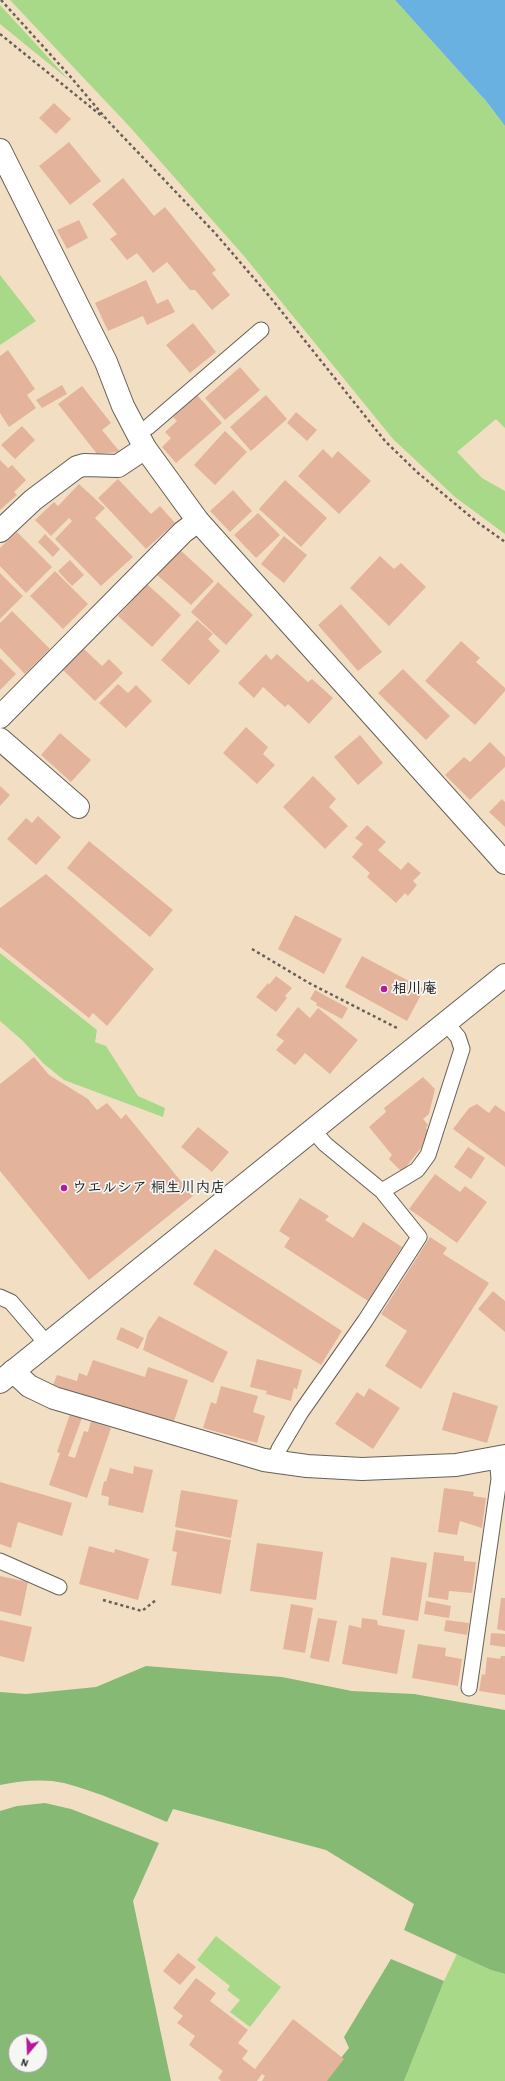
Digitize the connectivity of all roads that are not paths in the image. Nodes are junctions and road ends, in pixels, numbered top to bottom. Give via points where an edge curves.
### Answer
1 (0, 150) edge
2 (261, 330) dead end
3 (141, 440) junction
4 (198, 521) junction
5 (0, 531) edge
6 (0, 717) edge
7 (0, 739) edge
8 (78, 807) dead end
9 (505, 863) edge
10 (505, 975) edge
11 (445, 1022) junction
12 (312, 1129) junction
13 (382, 1191) junction
14 (0, 1297) edge
15 (47, 1344) junction
16 (7, 1376) edge
17 (501, 1457) edge
18 (275, 1462) junction
19 (0, 1561) edge
20 (59, 1587) dead end
21 (469, 1688) dead end

1 - 3 street via 106,362 122,406
2 - 3 lane via 148,427
3 - 4 street
3 - 5 street via 118,466 77,467 33,500
4 - 6 street via 183,532
4 - 9 street
7 - 8 street
10 - 11 street
11 - 12 street
11 - 13 lane via 458,1037 462,1049 428,1155 417,1170
12 - 13 lane via 325,1144
12 - 15 street
13 - 18 lane via 418,1234 418,1240 301,1412 279,1449
14 - 15 lane via 11,1302
15 - 16 street
16 - 18 street via 54,1398 247,1456
17 - 18 street via 456,1465 369,1469
17 - 21 lane
19 - 20 lane

